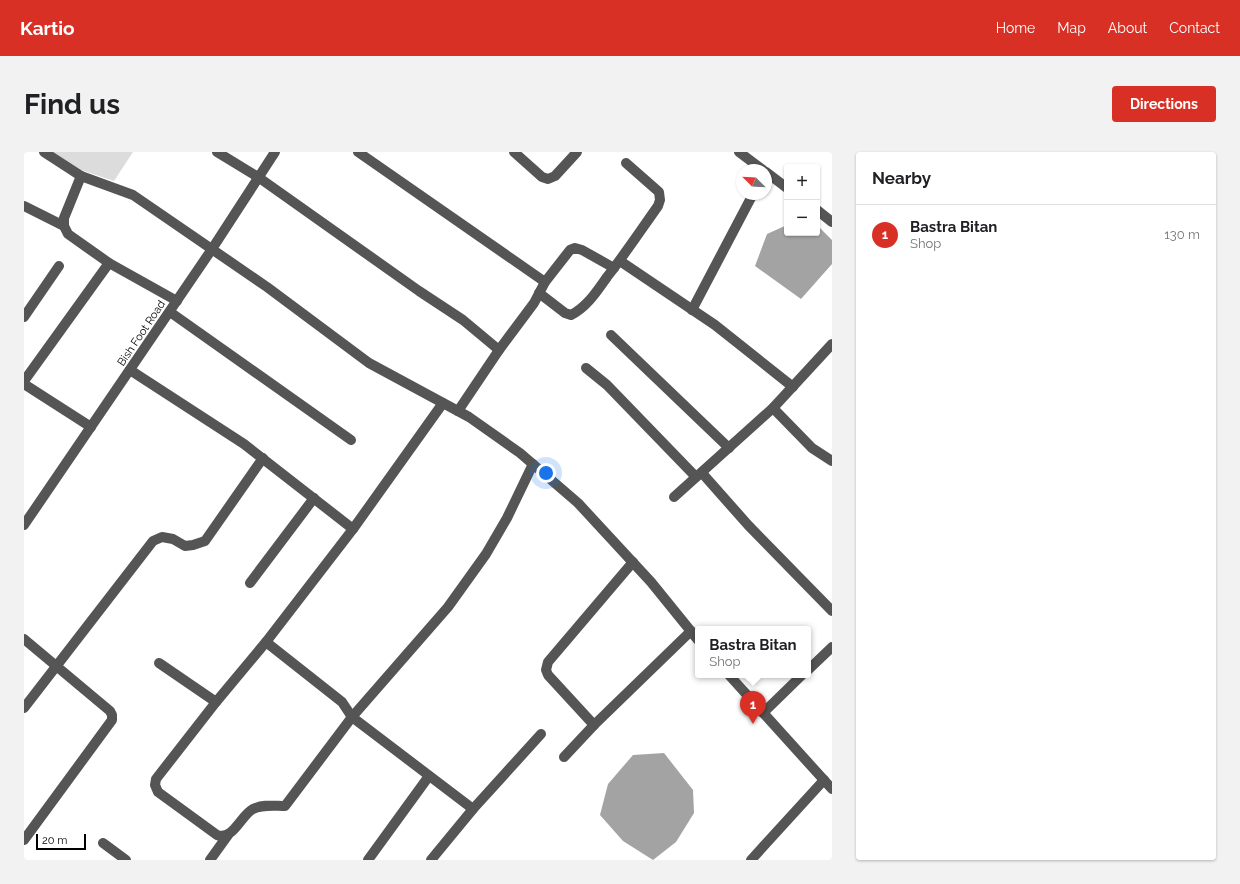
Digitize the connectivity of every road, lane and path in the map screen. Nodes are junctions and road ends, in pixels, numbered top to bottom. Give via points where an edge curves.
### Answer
1 (44, 152) edge
2 (217, 152) edge
3 (275, 152) edge
4 (358, 152) edge
5 (514, 152) edge
6 (577, 152) edge
7 (739, 152) edge
8 (626, 163) dead end
9 (755, 164) edge
10 (81, 176) junction
11 (258, 177) junction
12 (772, 177) edge
13 (784, 186) edge
14 (750, 200) edge
15 (24, 206) edge
16 (820, 212) edge
17 (832, 222) edge
18 (64, 226) junction
19 (212, 249) junction
20 (109, 263) junction
21 (617, 264) junction
22 (59, 266) dead end
23 (544, 282) junction
24 (539, 293) junction
25 (177, 301) junction
26 (692, 310) junction
27 (170, 312) junction
28 (24, 317) edge
29 (611, 335) dead end
30 (832, 344) edge
31 (499, 350) junction
32 (586, 368) dead end
33 (130, 370) junction
34 (24, 382) edge
35 (793, 387) junction
36 (443, 403) junction
37 (773, 408) junction
38 (458, 411) junction
39 (91, 427) junction
40 (351, 440) dead end
41 (729, 448) junction
42 (263, 458) junction
43 (832, 461) edge
44 (533, 464) junction
45 (699, 475) junction
46 (674, 497) dead end
47 (314, 498) junction
48 (24, 525) edge
49 (353, 529) junction
50 (633, 562) junction
51 (250, 583) dead end
52 (832, 611) edge
53 (691, 631) junction
54 (695, 636) edge
55 (24, 639) edge
56 (266, 642) junction
57 (832, 647) edge
58 (159, 662) dead end
59 (56, 666) junction
60 (811, 667) edge
61 (733, 678) edge
62 (799, 678) edge
63 (216, 702) junction
64 (24, 708) edge
65 (763, 713) junction
66 (352, 717) junction
67 (594, 725) junction
68 (541, 734) dead end
69 (564, 757) dead end
70 (429, 776) junction
71 (824, 780) junction
72 (832, 789) edge
73 (473, 809) junction
74 (228, 835) junction
75 (24, 840) edge
76 (103, 843) dead end
77 (126, 860) edge
78 (210, 860) edge
79 (368, 860) edge
80 (431, 860) edge
81 (751, 860) edge

1 - 10 street
2 - 11 street
3 - 11 street, Bish Foot Road
4 - 23 street
5 - 6 street via 548,179 555,176
7 - 9 street
8 - 21 street via 658,192 660,200
10 - 18 street via 64,218
10 - 19 street via 133,195
11 - 19 street, Bish Foot Road
11 - 31 street via 463,320
12 - 13 street
14 - 26 street
15 - 18 street
16 - 17 street
18 - 20 street via 68,234
19 - 25 street, Bish Foot Road
19 - 36 street via 369,363
20 - 25 street
20 - 34 street
21 - 23 street via 575,248 570,250
21 - 24 street via 593,296 571,315
21 - 26 street
22 - 28 street
23 - 24 street
24 - 31 street
25 - 27 street, Bish Foot Road
26 - 35 street via 715,325
27 - 33 street, Bish Foot Road
27 - 40 street
29 - 41 street
30 - 35 street
31 - 38 street
32 - 45 street
33 - 39 street, Bish Foot Road
33 - 42 street
34 - 39 street
35 - 37 street
36 - 38 street
36 - 49 street
37 - 41 street
37 - 43 street via 812,448
38 - 44 street
39 - 48 street, Bish Foot Road
41 - 45 street
42 - 47 street
42 - 59 street via 205,541 185,546 162,537 153,541
44 - 50 street via 578,503
44 - 66 street via 486,554 448,607
45 - 46 street
45 - 52 street
47 - 49 street
47 - 51 street
49 - 56 street
50 - 53 street
50 - 67 street via 548,662 546,670
53 - 54 street
53 - 67 street
55 - 59 street
56 - 63 street
56 - 66 street via 342,702
57 - 60 street
58 - 63 street
59 - 64 street
59 - 75 street via 110,711 112,720
61 - 65 street
62 - 65 street
63 - 74 street via 156,780 156,785 158,792 217,835
65 - 71 street
66 - 70 street
66 - 74 street via 285,806 255,808 248,812
67 - 69 street
68 - 73 street
70 - 73 street
70 - 79 street
71 - 72 street
71 - 81 street
73 - 80 street
74 - 78 street
76 - 77 street

